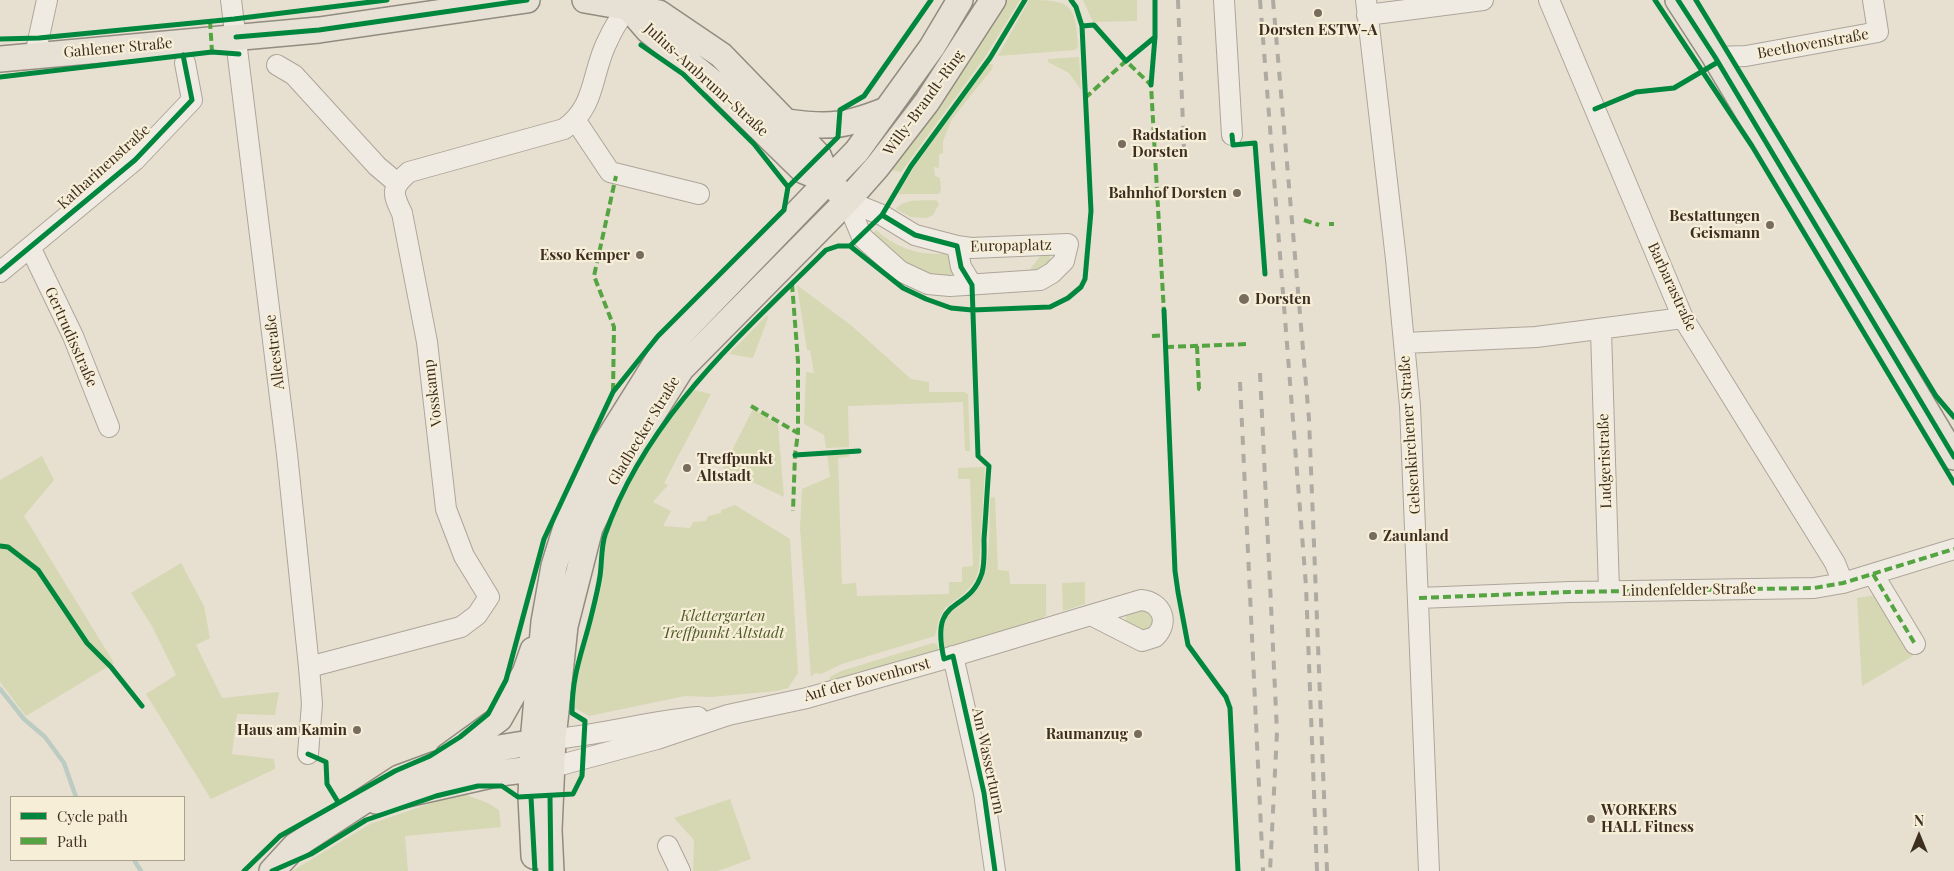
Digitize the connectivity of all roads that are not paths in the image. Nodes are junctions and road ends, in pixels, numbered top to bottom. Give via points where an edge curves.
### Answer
1 (47, 0) edge
2 (231, 0) edge
3 (527, 0) edge
4 (585, 0) edge
5 (960, 0) edge
6 (993, 0) edge
7 (1224, 0) edge
8 (1483, 0) edge
9 (1549, 0) edge
10 (1678, 0) edge
11 (1873, 0) edge
12 (631, 3) edge
13 (1367, 7) edge
14 (236, 37) junction
15 (35, 55) junction
16 (1715, 57) junction
17 (0, 59) edge
18 (185, 63) dead end
19 (277, 65) dead end
20 (886, 110) junction
21 (576, 121) junction
22 (787, 122) junction
23 (1232, 135) dead end
24 (829, 182) junction
25 (396, 183) junction
26 (699, 194) dead end
27 (847, 201) junction
28 (957, 246) junction
29 (31, 249) junction
30 (0, 272) edge
31 (972, 285) junction
32 (1684, 318) junction
33 (1601, 330) junction
34 (1404, 343) junction
35 (109, 427) dead end
36 (1954, 457) edge
37 (1954, 549) edge
38 (1874, 574) junction
39 (1843, 584) junction
40 (1609, 592) junction
41 (1419, 598) junction
42 (1091, 615) dead end
43 (544, 622) junction
44 (1915, 644) dead end
45 (953, 656) junction
46 (310, 667) junction
47 (728, 715) junction
48 (543, 741) junction
49 (308, 754) dead end
50 (437, 764) junction
51 (542, 768) junction
52 (356, 806) junction
53 (668, 846) dead end
54 (272, 871) edge
55 (535, 871) edge
56 (552, 871) edge
57 (680, 871) edge
58 (995, 871) edge
59 (1429, 871) edge

1 - 15 street
2 - 14 street, Alleestraße
3 - 14 main road, Gahlener Straße via 328,29
4 - 12 main road
5 - 20 main road, Willy-Brandt-Ring via 932,48
6 - 27 main road, Willy-Brandt-Ring via 927,102
7 - 23 street
8 - 13 street
9 - 32 street, Barbarastraße
10 - 16 main road
11 - 16 street, Beethovenstraße via 1878,32 1746,56
12 - 21 street via 607,40 587,103
12 - 22 main road, Julius-Ambrunn-Straße via 659,12 721,55
12 - 24 main road, Julius-Ambrunn-Straße via 648,30 716,85 804,171
13 - 34 street, Gelsenkirchener Straße
14 - 15 main road, Gahlener Straße
14 - 46 street, Alleestraße
15 - 17 main road, Gahlener Straße
16 - 36 main road
18 - 29 street, Katharinenstraße via 192,100 135,160
19 - 25 street via 294,75 376,166
20 - 22 main road via 846,124 811,126
20 - 24 main road, Willy-Brandt-Ring
21 - 25 street via 564,129 409,172
21 - 26 street via 610,172
22 - 24 main road, Julius-Ambrunn-Straße via 818,154
24 - 27 main road
24 - 43 main road, Gladbecker Straße via 664,352 635,395 606,442 569,518 554,566
25 - 46 street, Vosskamp via 394,197 402,213 427,342 446,509 464,556 489,597 477,615 461,627
27 - 28 street, Europaplatz via 882,215 916,235
27 - 31 street, Europaplatz via 862,237 900,270 939,286
27 - 48 main road, Gladbecker Straße via 681,369 624,459 590,528 565,626
28 - 31 street, Europaplatz via 961,267
28 - 31 street, Europaplatz via 1068,244 1064,261 1045,278
29 - 30 street, Katharinenstraße
29 - 35 street, Gertrudisstraße via 73,336
32 - 33 street
32 - 39 street, Barbarastraße via 1835,563
33 - 34 street via 1536,337
33 - 40 street, Ludgeristraße
34 - 41 street, Gelsenkirchener Straße via 1411,416
37 - 38 street, Lindenfelder Straße
38 - 39 street, Lindenfelder Straße
38 - 44 street
39 - 40 street, Lindenfelder Straße via 1814,588
40 - 41 street, Lindenfelder Straße
41 - 59 street, Gelsenkirchener Straße
42 - 45 street, Auf der Bovenhorst
43 - 48 main road
43 - 50 main road via 525,673 498,719
45 - 47 street, Auf der Bovenhorst via 807,698
45 - 58 street, Am Wasserturm via 984,793
46 - 49 street, Alleestraße via 312,704
47 - 48 street, Auf der Bovenhorst via 677,719 584,737
47 - 51 street, Auf der Bovenhorst via 657,739
48 - 50 main road
48 - 51 main road
50 - 52 main road via 399,778
51 - 52 main road via 487,775
51 - 55 main road via 531,797
51 - 56 main road
52 - 54 main road via 295,846
53 - 57 street

